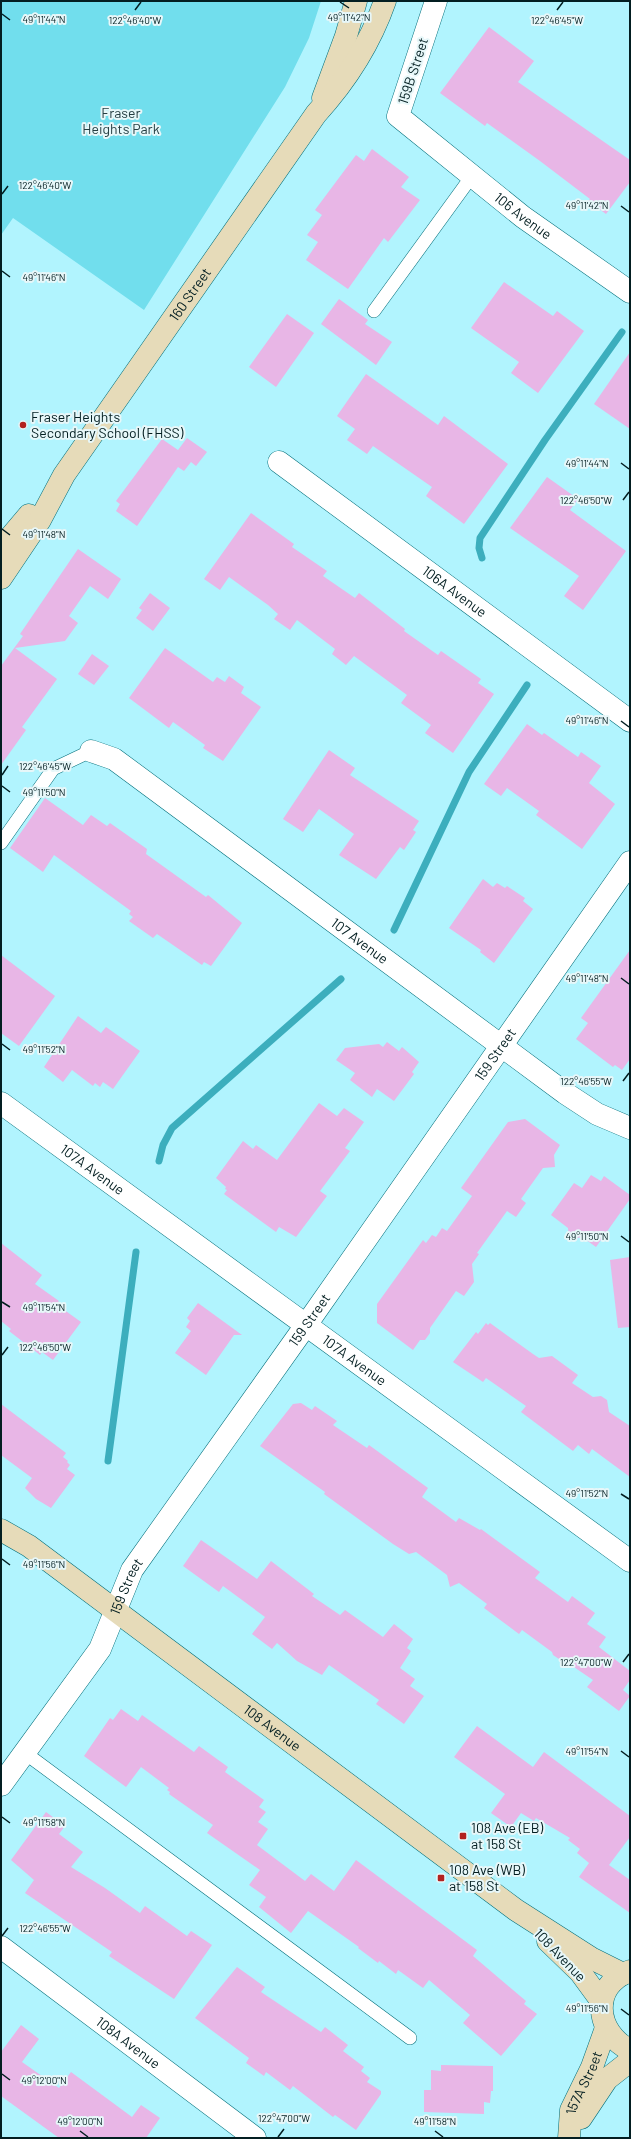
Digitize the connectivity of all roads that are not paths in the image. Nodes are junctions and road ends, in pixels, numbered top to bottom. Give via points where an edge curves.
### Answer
1 (356, 1) edge
2 (385, 1) edge
3 (436, 1) edge
4 (316, 114) junction
5 (419, 134) joint
6 (472, 176) junction
7 (630, 292) edge
8 (374, 311) dead end
9 (279, 462) dead end
10 (64, 475) junction
11 (1, 548) edge
12 (1, 578) edge
13 (630, 722) edge
14 (91, 750) joint
15 (1, 842) edge
16 (630, 862) edge
17 (502, 1046) junction
18 (1, 1103) edge
19 (630, 1128) edge
20 (306, 1325) junction
21 (1, 1516) edge
22 (1, 1530) edge
23 (29, 1546) junction
24 (630, 1561) edge
25 (115, 1610) junction
26 (25, 1753) junction
27 (1, 1785) edge
28 (516, 1910) junction
29 (1, 1947) edge
30 (626, 1972) edge
31 (602, 2002) junction
32 (606, 2028) junction
33 (410, 2038) dead end
34 (630, 2050) edge
35 (630, 2061) edge
36 (255, 2138) edge
37 (569, 2138) edge
38 (574, 2138) edge

1 - 4 street, 160 Street via 346,36
2 - 4 street, 160 Street via 360,57 340,88
3 - 5 street, 159B Street via 398,116
4 - 10 street, 160 Street
5 - 6 street, 106 Avenue
6 - 7 street, 106 Avenue via 523,217
6 - 8 lane
9 - 13 street, 106A Avenue
10 - 11 street, 160 Street
10 - 12 street, 160 Street via 40,520
14 - 15 lane via 53,769
14 - 17 street, 107 Avenue via 114,759
16 - 17 street, 159 Street
17 - 19 street, 107 Avenue via 597,1114
17 - 20 street, 159 Street
18 - 20 street, 107A Avenue
20 - 24 street, 107A Avenue
20 - 25 street, 159 Street via 132,1570
21 - 23 street, 108 Avenue
22 - 23 street, 108 Avenue
23 - 25 street, 108 Avenue
25 - 26 street, 159 Street via 100,1649
25 - 28 street, 108 Avenue
26 - 27 street, 159 Street
26 - 33 lane
28 - 30 street, 108 Avenue via 591,1958
28 - 31 street, 108 Avenue via 580,1972
29 - 36 street, 108A Avenue
30 - 31 street via 610,1986
31 - 32 street via 602,2016
32 - 34 street via 616,2041
32 - 37 street, 157A Street via 592,2067 571,2110
35 - 38 street, 157A Street via 607,2079 589,2103 582,2113

